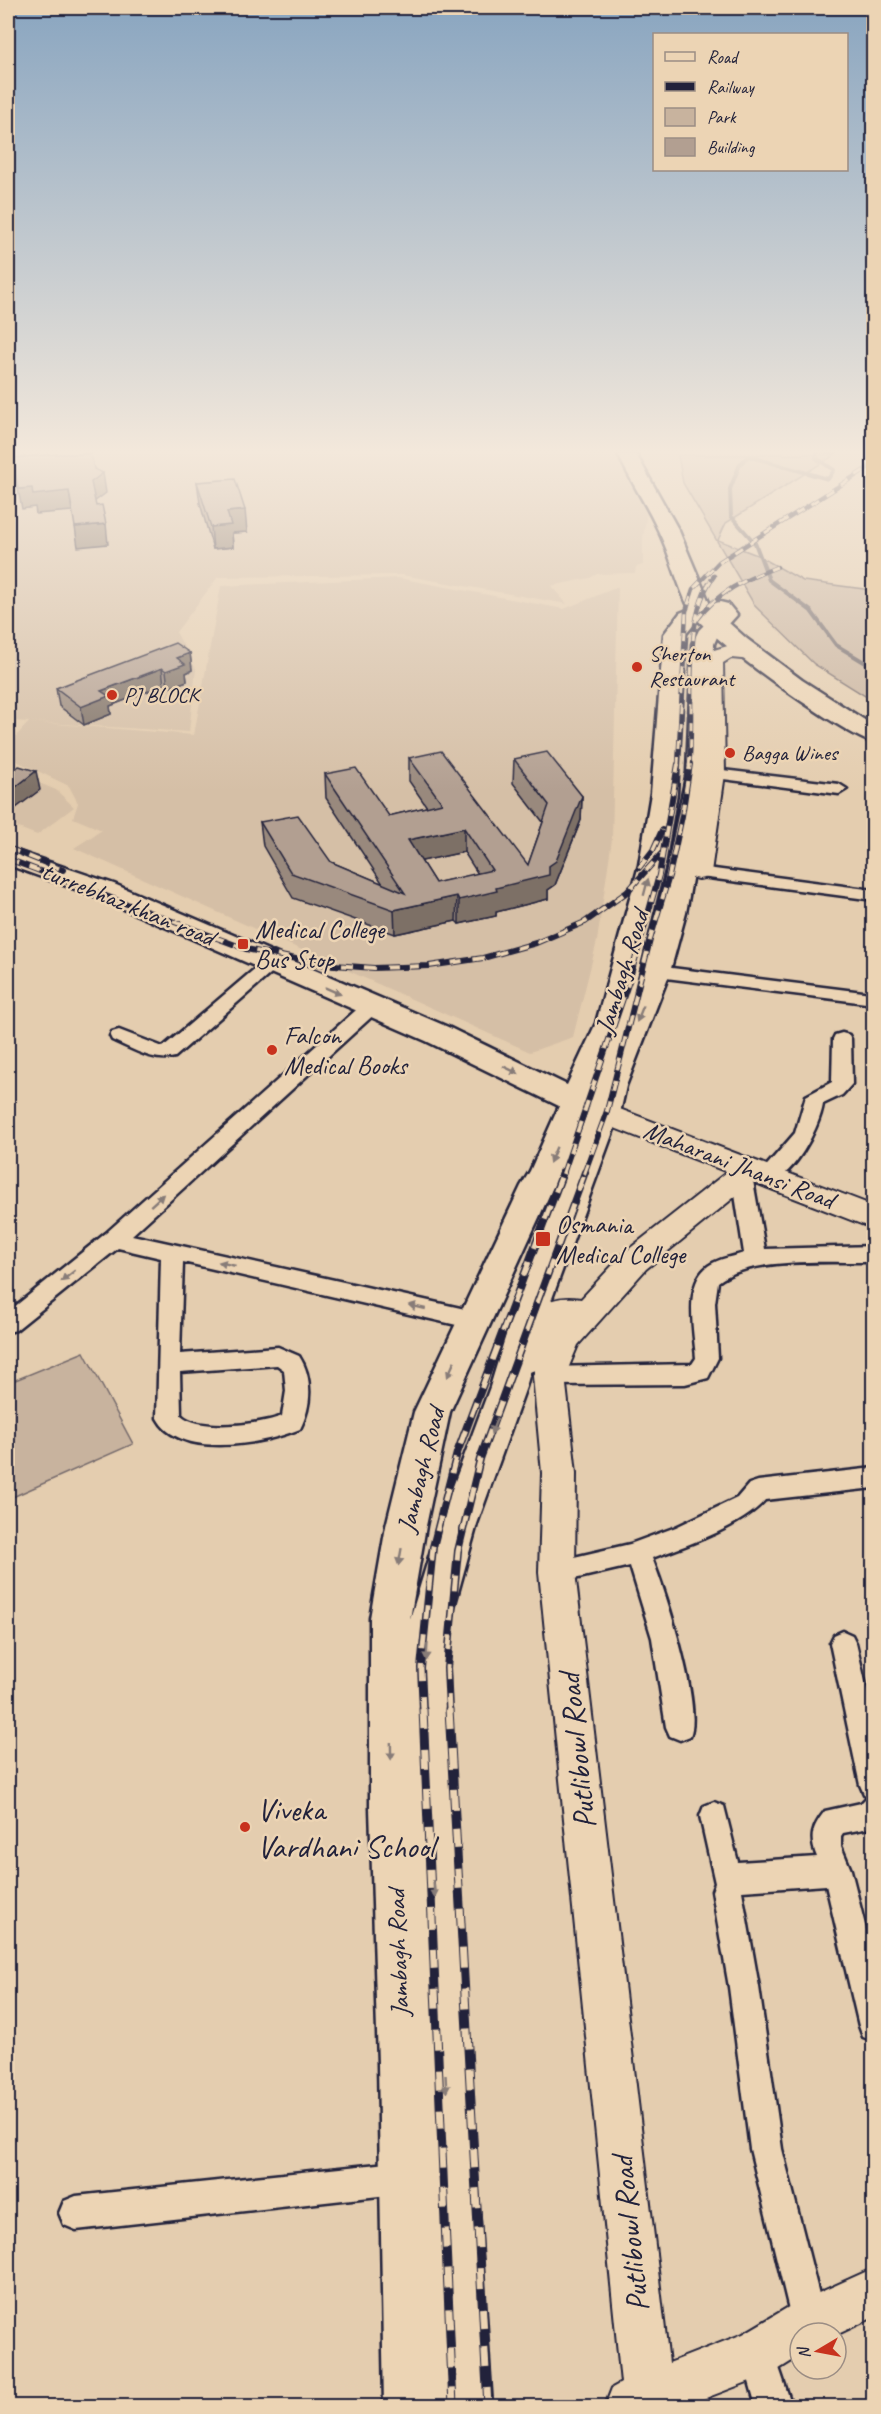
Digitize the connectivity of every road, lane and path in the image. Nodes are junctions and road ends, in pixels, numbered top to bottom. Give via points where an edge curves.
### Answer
1 (689, 567) edge
2 (698, 567) edge
3 (716, 615) junction
4 (753, 654) junction
5 (873, 723) edge
6 (873, 736) edge
7 (714, 774) junction
8 (839, 789) dead end
9 (8, 856) edge
10 (690, 870) junction
11 (873, 895) edge
12 (271, 964) junction
13 (656, 972) junction
14 (871, 999) dead end
15 (371, 1007) junction
16 (119, 1036) dead end
17 (842, 1039) dead end
18 (590, 1108) junction
19 (753, 1173) junction
20 (873, 1218) edge
21 (114, 1239) junction
22 (172, 1252) junction
23 (552, 1254) junction
24 (873, 1254) edge
25 (756, 1258) junction
26 (498, 1270) junction
27 (587, 1312) junction
28 (474, 1320) junction
29 (8, 1324) edge
30 (169, 1364) junction
31 (549, 1376) junction
32 (508, 1387) junction
33 (873, 1478) edge
34 (637, 1553) junction
35 (557, 1572) junction
36 (394, 1597) junction
37 (432, 1615) junction
38 (843, 1642) dead end
39 (680, 1727) dead end
40 (873, 1785) edge
41 (873, 1807) edge
42 (714, 1816) dead end
43 (837, 1870) junction
44 (730, 1881) junction
45 (873, 2026) edge
46 (406, 2177) junction
47 (76, 2213) dead end
48 (873, 2292) edge
49 (809, 2321) edge
50 (811, 2321) edge
51 (788, 2335) edge
52 (758, 2353) junction
53 (639, 2401) edge
54 (412, 2406) edge
55 (464, 2406) edge
56 (774, 2406) edge

1 - 3 main road
2 - 3 main road
3 - 4 main road
3 - 5 main road via 830,699
3 - 10 main road, Jambagh Road via 703,644 699,772
18 -> 3 main road, Jambagh Road via 587,1070 610,1023 652,865 664,793 675,634 683,619
4 - 6 main road
4 - 7 street via 725,652 713,662
7 - 8 street
7 - 10 street
9 - 12 main road, turrebhaz khan road via 104,890
10 - 11 street
10 - 13 main road, Jambagh Road
12 -> 15 main road, turrebhaz khan road
12 - 16 street via 168,1053
13 - 14 street
13 -> 18 main road, Jambagh Road via 611,1086
15 -> 18 main road, turrebhaz khan road via 437,1034
21 -> 15 street
17 - 19 street via 842,1084 813,1101 806,1134
18 - 19 street, Maharani Jhansi Road
18 - 23 main road
18 -> 26 main road, Jambagh Road via 545,1174
19 - 20 street, Maharani Jhansi Road
19 - 25 street
19 - 27 street, Putlibowl Road via 635,1260
21 - 22 street
21 -> 29 street
28 -> 22 street
22 - 30 street
23 - 26 main road via 522,1256 513,1265
23 - 32 main road
24 - 25 street
25 - 31 street via 722,1268 708,1278 704,1303 707,1358 700,1372
26 - 28 main road, Jambagh Road
27 - 31 street, Putlibowl Road via 564,1339
27 - 32 street via 555,1310 547,1317
28 -> 36 main road, Jambagh Road via 432,1412
30 - 30 street via 169,1418 181,1430 201,1434 259,1431 292,1422 297,1406 297,1374 292,1363 278,1356
31 - 35 street, Putlibowl Road via 559,1473
32 -> 37 main road via 458,1524
33 - 34 street via 758,1491 746,1505 686,1535
34 - 35 street
34 - 39 street via 663,1630
35 - 53 street, Putlibowl Road
36 - 37 main road via 403,1610
36 -> 46 main road, Jambagh Road via 390,1629 392,1808
37 -> 55 main road via 427,1663 428,1773
38 - 40 street
41 - 43 street via 870,1815 835,1821 826,1832
42 - 44 street
43 - 44 street via 740,1876
43 - 45 street
44 - 49 street via 727,1891 766,2149
46 - 47 street
46 - 54 main road, Jambagh Road
48 - 50 street
51 - 52 street
52 - 53 street
52 - 56 street

